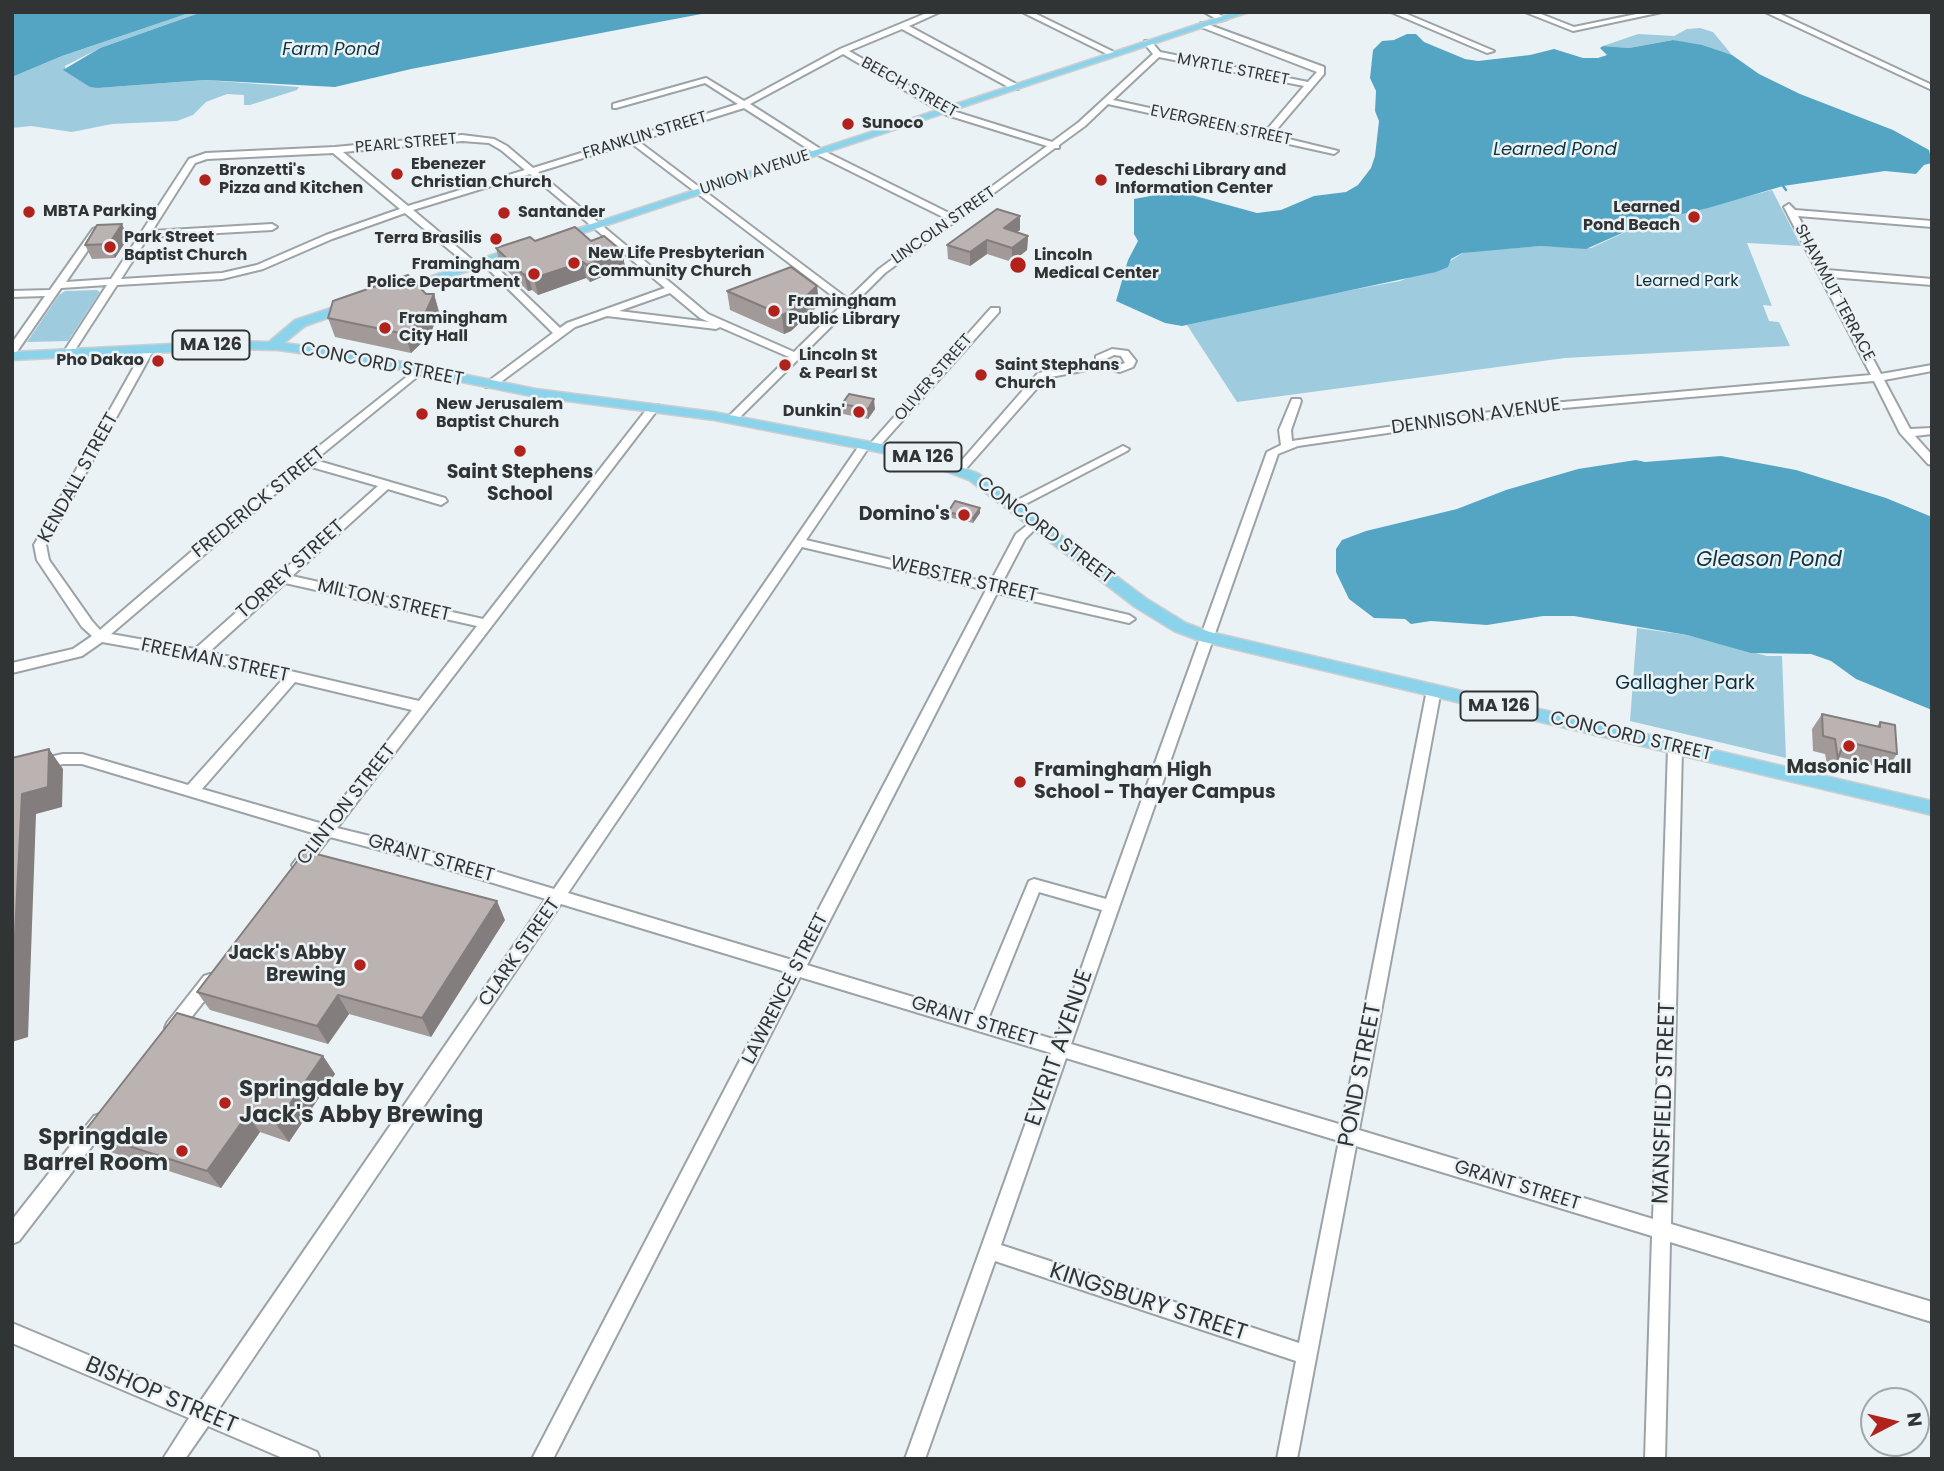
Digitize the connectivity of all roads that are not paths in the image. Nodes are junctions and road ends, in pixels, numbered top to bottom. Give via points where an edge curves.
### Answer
1 (936, 12) edge
2 (1026, 12) edge
3 (1208, 12) edge
4 (1245, 12) edge
5 (1395, 12) edge
6 (1529, 12) edge
7 (1658, 12) edge
8 (1769, 12) edge
9 (1636, 14) edge
10 (1223, 19) junction
11 (1204, 25) junction
12 (903, 26) junction
13 (1148, 43) junction
14 (843, 51) junction
15 (1490, 51) dead end
16 (1114, 54) junction
17 (1157, 54) junction
18 (1309, 85) junction
19 (1015, 87) junction
20 (1932, 88) edge
21 (1107, 101) junction
22 (745, 104) junction
23 (616, 106) dead end
24 (945, 110) junction
25 (1266, 136) junction
26 (632, 141) junction
27 (1056, 146) junction
28 (335, 150) junction
29 (1334, 151) dead end
30 (819, 152) junction
31 (531, 171) junction
32 (700, 191) junction
33 (405, 210) junction
34 (954, 219) junction
35 (1932, 224) edge
36 (596, 225) junction
37 (99, 226) edge
38 (272, 228) dead end
39 (144, 234) junction
40 (548, 240) edge
41 (535, 245) edge
42 (479, 263) junction
43 (1823, 273) junction
44 (113, 282) junction
45 (1932, 282) edge
46 (55, 289) junction
47 (672, 289) junction
48 (12, 294) edge
49 (848, 303) junction
50 (995, 310) dead end
51 (603, 312) junction
52 (725, 327) junction
53 (558, 332) junction
54 (272, 345) junction
55 (149, 349) junction
56 (12, 353) edge
57 (68, 353) junction
58 (795, 356) junction
59 (1102, 364) dead end
60 (1932, 368) edge
61 (419, 370) junction
62 (1878, 379) junction
63 (490, 385) junction
64 (1296, 401) dead end
65 (654, 407) junction
66 (732, 419) junction
67 (1932, 431) edge
68 (1906, 433) junction
69 (869, 445) junction
70 (1287, 445) junction
71 (1123, 449) dead end
72 (308, 462) junction
73 (1932, 462) edge
74 (960, 469) junction
75 (385, 486) junction
76 (441, 501) dead end
77 (1012, 506) junction
78 (1035, 523) junction
79 (800, 543) junction
80 (282, 578) junction
81 (994, 587) junction
82 (1129, 619) dead end
83 (487, 624) junction
84 (100, 637) junction
85 (1206, 637) junction
86 (198, 654) junction
87 (12, 668) edge
88 (292, 677) junction
89 (1434, 690) junction
90 (422, 707) junction
91 (1675, 748) junction
92 (12, 770) edge
93 (191, 792) junction
94 (1932, 808) edge
95 (326, 831) junction
96 (292, 875) edge
97 (559, 896) junction
98 (1110, 906) junction
99 (224, 962) edge
100 (796, 968) junction
101 (978, 1023) junction
102 (164, 1039) edge
103 (1060, 1048) junction
104 (113, 1105) edge
105 (1350, 1135) junction
106 (1661, 1230) junction
107 (12, 1235) edge
108 (989, 1250) junction
109 (1932, 1312) edge
110 (12, 1333) edge
111 (1307, 1355) junction
112 (203, 1414) junction
113 (173, 1459) edge
114 (310, 1459) edge
115 (542, 1459) edge
116 (915, 1459) edge
117 (1287, 1459) edge
118 (1655, 1459) edge

1 - 12 street, FRANKLIN STREET
2 - 16 street
3 - 10 street
4 - 10 main road, UNION AVENUE
5 - 15 street
6 - 9 street via 1573,29
7 - 9 street
8 - 20 street
10 - 11 main road, UNION AVENUE
11 - 13 main road, UNION AVENUE
11 - 18 street via 1322,71
12 - 14 street, FRANKLIN STREET
12 - 19 street
13 - 16 main road, UNION AVENUE
13 - 17 street
14 - 22 street, FRANKLIN STREET
14 - 24 street, BEECH STREET
16 - 19 main road, UNION AVENUE
17 - 18 street, MYRTLE STREET
17 - 21 street, LINCOLN STREET
18 - 25 street
19 - 24 main road, UNION AVENUE
21 - 25 street, EVERGREEN STREET
21 - 27 street, LINCOLN STREET
22 - 23 street via 706,80
22 - 26 street, FRANKLIN STREET
22 - 30 street
24 - 27 street, BEECH STREET
24 - 30 main road, UNION AVENUE
25 - 29 street, EVERGREEN STREET
26 - 31 street, FRANKLIN STREET
26 - 32 street
27 - 34 street, LINCOLN STREET
28 - 31 street, PEARL STREET via 482,139 504,148
28 - 33 street
28 - 39 street, PEARL STREET via 197,159
30 - 32 main road, UNION AVENUE
30 - 34 street
31 - 33 street, FRANKLIN STREET
31 - 36 street, PEARL STREET
32 - 36 main road, UNION AVENUE
32 - 49 street
33 - 42 street
33 - 44 street, FRANKLIN STREET via 242,272
34 - 49 street, LINCOLN STREET via 892,262
35 - 43 street, SHAWMUT TERRACE via 1790,210
36 - 40 main road, UNION AVENUE
36 - 47 street, PEARL STREET
37 - 46 street
38 - 39 street
39 - 44 street
41 - 42 main road
42 - 53 street
42 - 54 main road via 300,323
43 - 45 street
43 - 62 street, SHAWMUT TERRACE
44 - 46 street, FRANKLIN STREET
44 - 57 street
46 - 48 street, FRANKLIN STREET
46 - 56 street
47 - 51 street
47 - 52 street, PEARL STREET
49 - 58 street, LINCOLN STREET
50 - 69 street, OLIVER STREET
51 - 52 street
51 - 53 street
52 - 58 street, PEARL STREET
53 - 63 street
54 - 55 main road, CONCORD STREET / MA 126
54 - 61 main road, CONCORD STREET / MA 126
55 - 57 main road, CONCORD STREET / MA 126
55 - 84 street, KENDALL STREET via 40,545 43,560
56 - 57 main road, CONCORD STREET / MA 126
58 - 66 street, LINCOLN STREET
59 - 74 street via 1042,375
60 - 62 street, DENNISON AVENUE
61 - 63 main road, CONCORD STREET / MA 126
61 - 72 street, FREDERICK STREET
62 - 68 street, SHAWMUT TERRACE
62 - 70 street, DENNISON AVENUE via 1569,404
63 - 65 main road, CONCORD STREET / MA 126
64 - 70 street via 1284,430
65 - 66 main road, CONCORD STREET / MA 126
65 - 83 street, CLINTON STREET
66 - 69 main road, CONCORD STREET / MA 126
67 - 68 street
68 - 73 street, SHAWMUT TERRACE
69 - 74 main road, CONCORD STREET / MA 126
69 - 79 street, CLARK STREET
70 - 85 street via 1271,456
71 - 77 street
72 - 75 street
72 - 84 street, FREDERICK STREET
74 - 77 main road, CONCORD STREET / MA 126
75 - 76 street
75 - 80 street, TORREY STREET
77 - 78 main road, CONCORD STREET / MA 126
78 - 81 street, LAWRENCE STREET via 1020,537
78 - 85 main road, CONCORD STREET / MA 126 via 1141,603
79 - 81 street, WEBSTER STREET
79 - 97 street, CLARK STREET
80 - 83 street, MILTON STREET
80 - 86 street, TORREY STREET
81 - 82 street, WEBSTER STREET
81 - 100 street, LAWRENCE STREET
83 - 90 street, CLINTON STREET
84 - 86 street, FREEMAN STREET
84 - 87 street via 76,653
85 - 89 main road, CONCORD STREET / MA 126
85 - 98 street, EVERIT AVENUE
86 - 88 street, FREEMAN STREET
88 - 90 street, FREEMAN STREET
88 - 93 street
89 - 91 main road, CONCORD STREET / MA 126
89 - 105 street, POND STREET
90 - 95 street, CLINTON STREET
91 - 94 main road, CONCORD STREET / MA 126
91 - 106 street, MANSFIELD STREET
92 - 93 street, GRANT STREET via 82,759
93 - 95 street, GRANT STREET
95 - 96 street, CLINTON STREET
95 - 97 street, GRANT STREET
97 - 100 street, GRANT STREET
97 - 112 street, CLARK STREET
98 - 101 street via 1034,885
98 - 103 street, EVERIT AVENUE
99 - 102 street
100 - 101 street, GRANT STREET
100 - 115 street, LAWRENCE STREET
101 - 103 street, GRANT STREET
103 - 105 street, GRANT STREET
103 - 108 street, EVERIT AVENUE
104 - 107 street
105 - 106 street, GRANT STREET
105 - 111 street, POND STREET
106 - 109 street, GRANT STREET
106 - 118 street, MANSFIELD STREET
108 - 111 street, KINGSBURY STREET
108 - 116 street, EVERIT AVENUE
110 - 112 street, BISHOP STREET
111 - 117 street, POND STREET
112 - 113 street, CLARK STREET
112 - 114 street, BISHOP STREET

